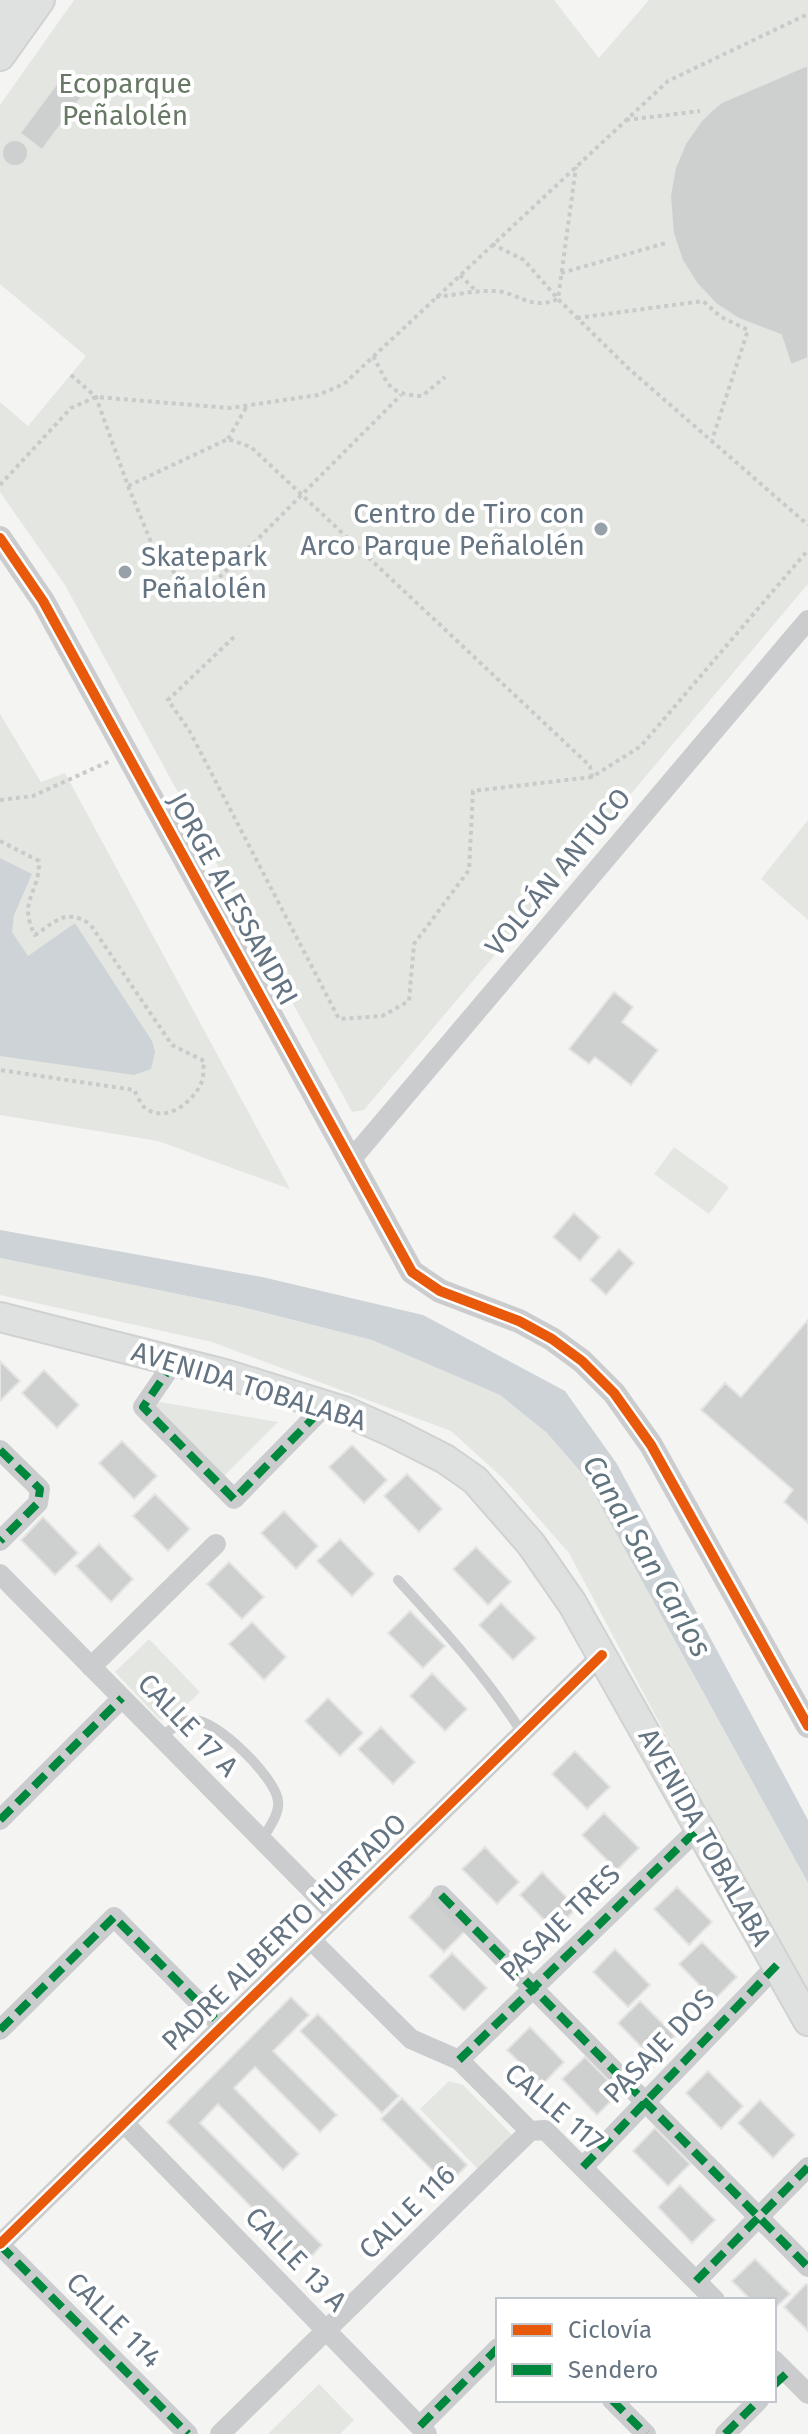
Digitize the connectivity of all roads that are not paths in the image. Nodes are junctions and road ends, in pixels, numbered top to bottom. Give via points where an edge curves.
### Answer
1 (7, 0) edge
2 (40, 0) edge
3 (8, 45) edge
4 (0, 538) edge
5 (808, 620) edge
6 (350, 1161) junction
7 (0, 1317) edge
8 (174, 1362) junction
9 (326, 1405) junction
10 (0, 1450) edge
11 (0, 1541) edge
12 (216, 1544) dead end
13 (0, 1574) edge
14 (398, 1580) dead end
15 (602, 1655) junction
16 (91, 1667) junction
17 (122, 1698) junction
18 (808, 1726) edge
19 (522, 1733) junction
20 (160, 1737) junction
21 (0, 1820) edge
22 (700, 1827) junction
23 (262, 1840) junction
24 (441, 1895) dead end
25 (336, 1915) junction
26 (311, 1940) junction
27 (777, 1965) junction
28 (533, 1988) junction
29 (808, 2021) edge
30 (222, 2026) junction
31 (0, 2030) edge
32 (459, 2060) junction
33 (645, 2101) junction
34 (124, 2123) junction
35 (530, 2131) junction
36 (583, 2167) junction
37 (808, 2167) edge
38 (759, 2217) junction
39 (0, 2244) edge
40 (808, 2267) edge
41 (696, 2281) junction
42 (713, 2298) edge
43 (327, 2331) junction
44 (496, 2350) edge
45 (778, 2373) edge
46 (808, 2394) edge
47 (614, 2402) edge
48 (757, 2402) edge
49 (424, 2430) edge
50 (188, 2434) edge
51 (220, 2434) edge
52 (646, 2434) edge
53 (725, 2434) edge

1 - 3 main road
2 - 3 main road
4 - 6 street, JORGE ALESSANDRI via 43,601
5 - 6 street, VOLCÁN ANTUCO
6 - 18 street, JORGE ALESSANDRI via 412,1272 544,1334 614,1393 651,1445
7 - 8 main road, AVENIDA TOBALABA
8 - 9 main road, AVENIDA TOBALABA
8 - 9 street via 143,1407 234,1499
9 - 15 main road, AVENIDA TOBALABA via 404,1438 475,1480 531,1544
10 - 11 street via 40,1489 38,1503
12 - 16 street
13 - 16 street, CALLE 17 A
14 - 19 lane via 500,1697
15 - 19 street, PADRE ALBERTO HURTADO
15 - 22 main road, AVENIDA TOBALABA
16 - 17 street, CALLE 17 A
17 - 20 street, CALLE 17 A
17 - 21 street
19 - 25 street, PADRE ALBERTO HURTADO
20 - 23 street, CALLE 17 A
20 - 23 lane via 190,1719 206,1721 263,1771 279,1803
22 - 27 main road, AVENIDA TOBALABA
22 - 28 street, PASAJE TRES
23 - 25 street, CALLE 17 A
24 - 28 street
25 - 26 street, PADRE ALBERTO HURTADO
26 - 30 street, PADRE ALBERTO HURTADO
26 - 32 street, CALLE 117 via 411,2039
27 - 29 main road, AVENIDA TOBALABA
27 - 33 street, PASAJE DOS
28 - 32 street, PASAJE TRES
28 - 33 street
30 - 31 street via 114,1917
30 - 34 street, PADRE ALBERTO HURTADO
32 - 35 street, CALLE 117
33 - 36 street, PASAJE DOS
33 - 38 street
34 - 39 street, PADRE ALBERTO HURTADO
34 - 43 street, CALLE 13 A
35 - 36 street, CALLE 117 via 545,2130
35 - 43 street, CALLE 116
36 - 41 street, CALLE 117
37 - 38 street
38 - 40 street
38 - 41 street
39 - 50 street, CALLE 114
41 - 42 street, CALLE 117
43 - 49 street, CALLE 13 A
43 - 51 street, CALLE 116
44 - 49 street
45 - 46 street
47 - 52 street
48 - 53 street

